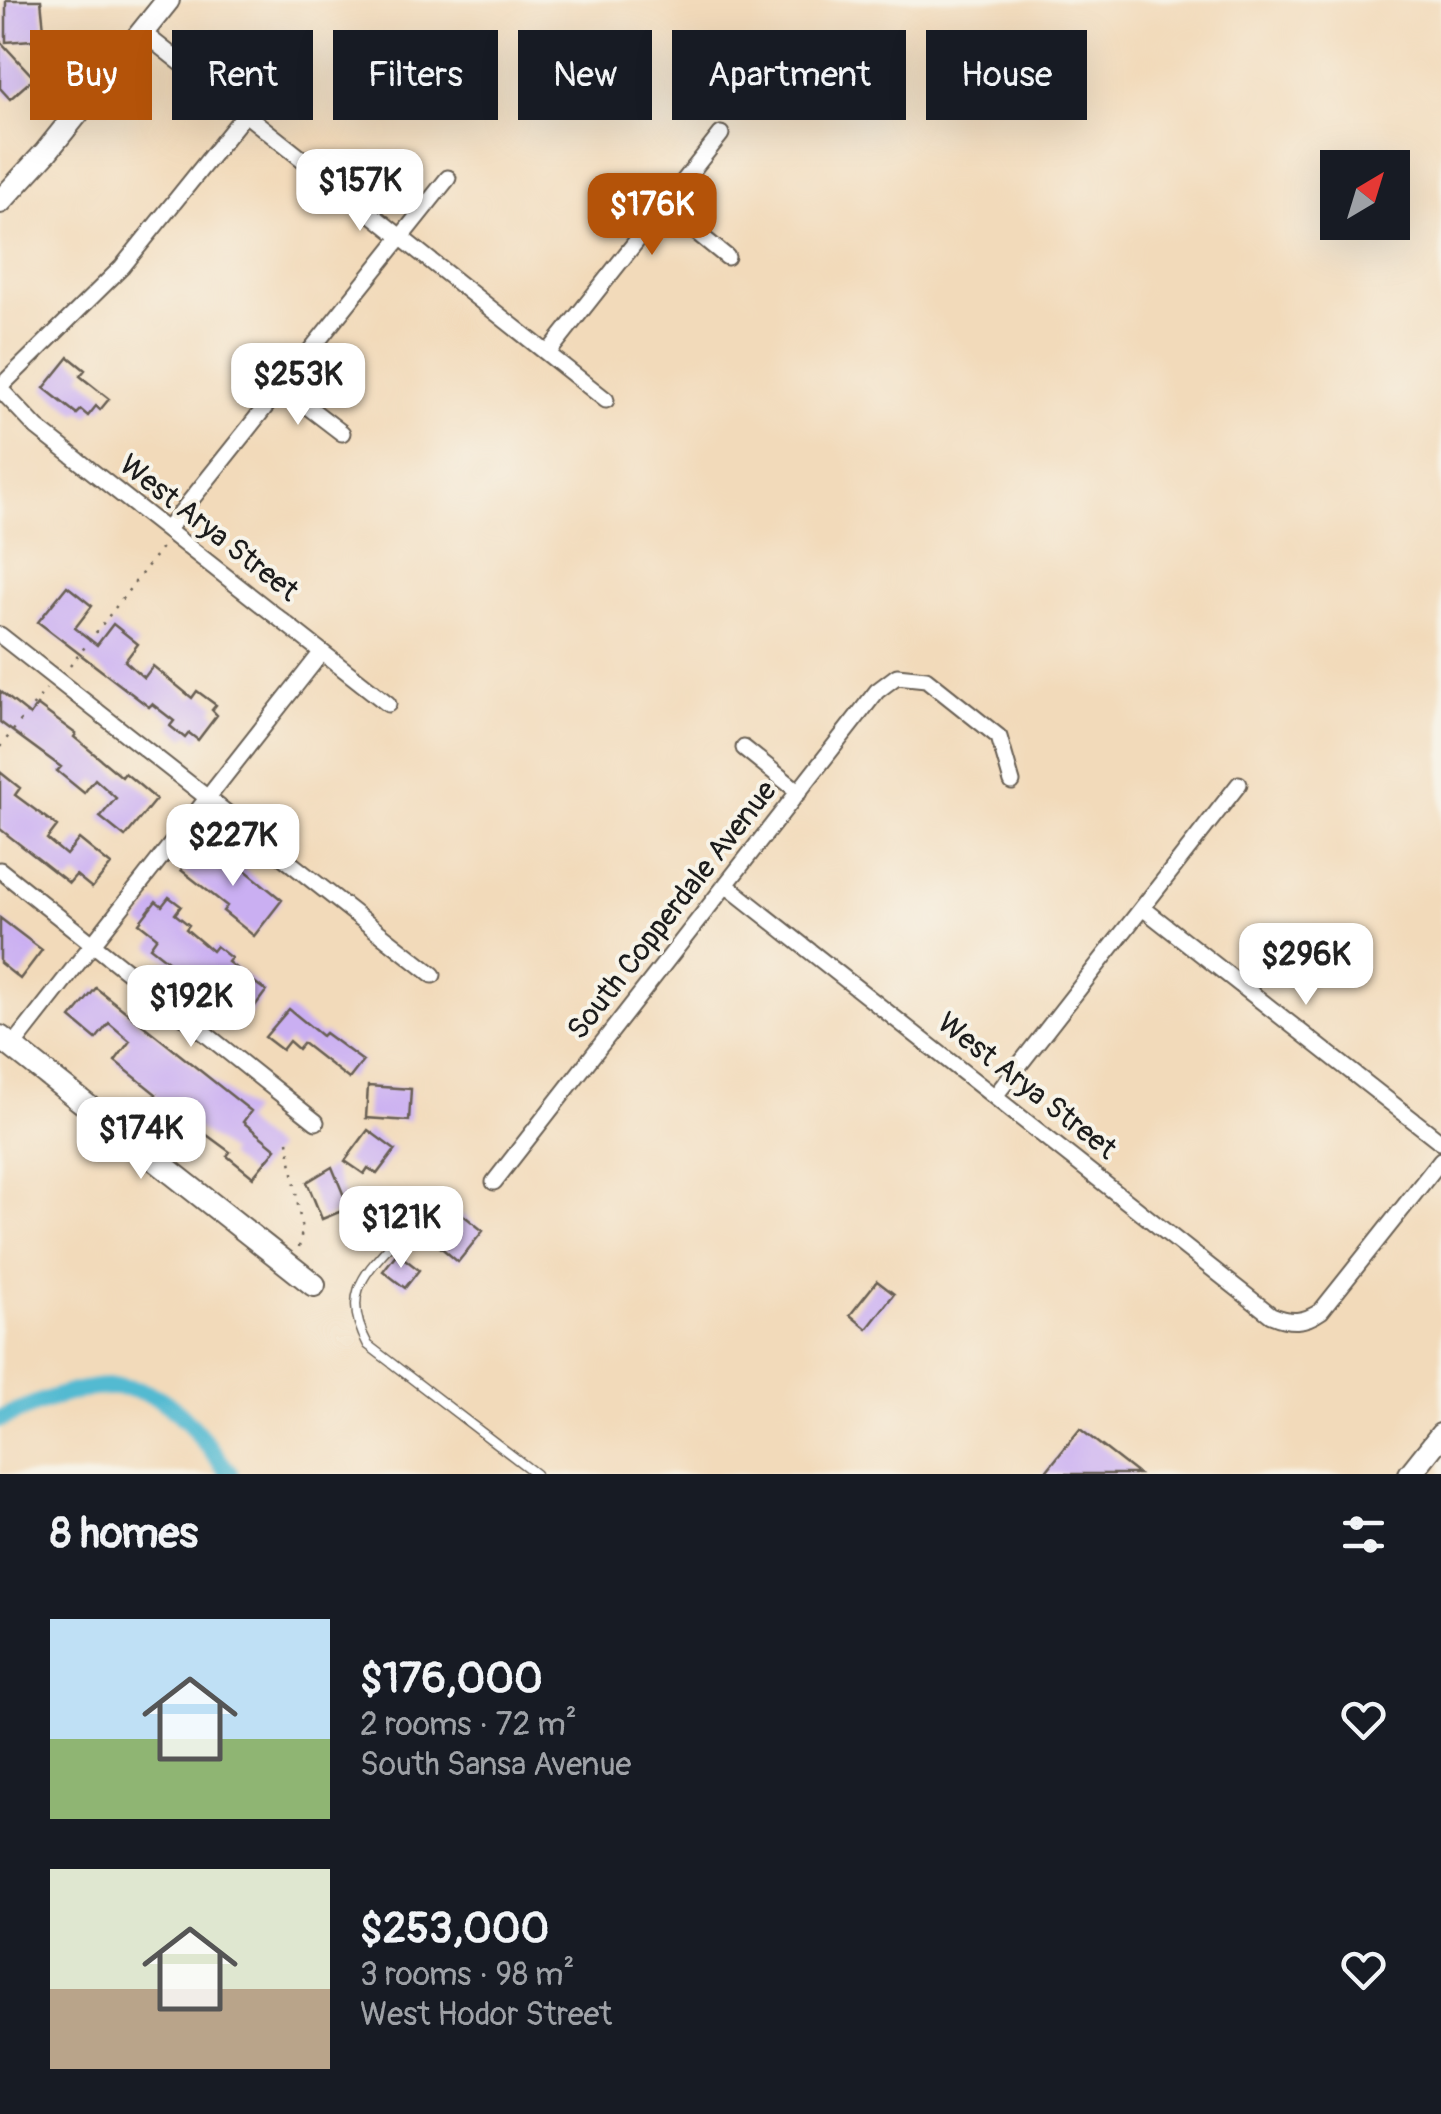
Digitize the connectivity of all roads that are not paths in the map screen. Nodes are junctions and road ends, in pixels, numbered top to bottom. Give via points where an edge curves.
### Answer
1 (168, 0) edge
2 (144, 30) edge
3 (152, 40) edge
4 (172, 56) edge
5 (72, 120) edge
6 (240, 120) edge
7 (253, 120) edge
8 (721, 134) dead end
9 (448, 178) dead end
10 (0, 202) edge
11 (664, 206) junction
12 (400, 237) junction
13 (727, 257) dead end
14 (548, 354) junction
15 (282, 386) junction
16 (0, 388) edge
17 (606, 400) dead end
18 (342, 433) dead end
19 (166, 538) junction
20 (0, 635) edge
21 (322, 652) junction
22 (388, 704) dead end
23 (744, 748) dead end
24 (1012, 782) dead end
25 (1238, 784) dead end
26 (799, 792) junction
27 (208, 798) junction
28 (0, 870) edge
29 (726, 884) junction
30 (1144, 909) junction
31 (93, 944) junction
32 (433, 975) dead end
33 (6, 1042) edge
34 (995, 1096) junction
35 (316, 1122) dead end
36 (1441, 1142) edge
37 (1441, 1160) edge
38 (494, 1182) dead end
39 (402, 1232) dead end
40 (314, 1285) dead end
41 (1441, 1435) edge
42 (536, 1474) edge
43 (1410, 1474) edge

1 - 2 street
3 - 4 street
5 - 10 street
6 - 16 street via 122,266
7 - 12 street
8 - 11 street
9 - 12 street
11 - 13 street
11 - 14 street
12 - 14 street
12 - 15 street
14 - 17 street
15 - 18 street
15 - 19 street
16 - 19 street, West Arya Street
19 - 21 street, West Arya Street
20 - 27 street
21 - 22 street, West Arya Street
21 - 27 street
23 - 26 street
24 - 26 street, South Copperdale Avenue via 998,737 926,679 897,676 877,691
25 - 30 street
26 - 29 street, South Copperdale Avenue
27 - 31 street
27 - 32 street
28 - 31 street
29 - 34 street, West Arya Street
29 - 38 street, South Copperdale Avenue
30 - 34 street
30 - 36 street
31 - 33 street
31 - 35 street
33 - 40 street
34 - 37 street, West Arya Street via 1271,1316 1296,1322 1321,1311
39 - 42 lane via 356,1294 354,1319 368,1345
41 - 43 street

